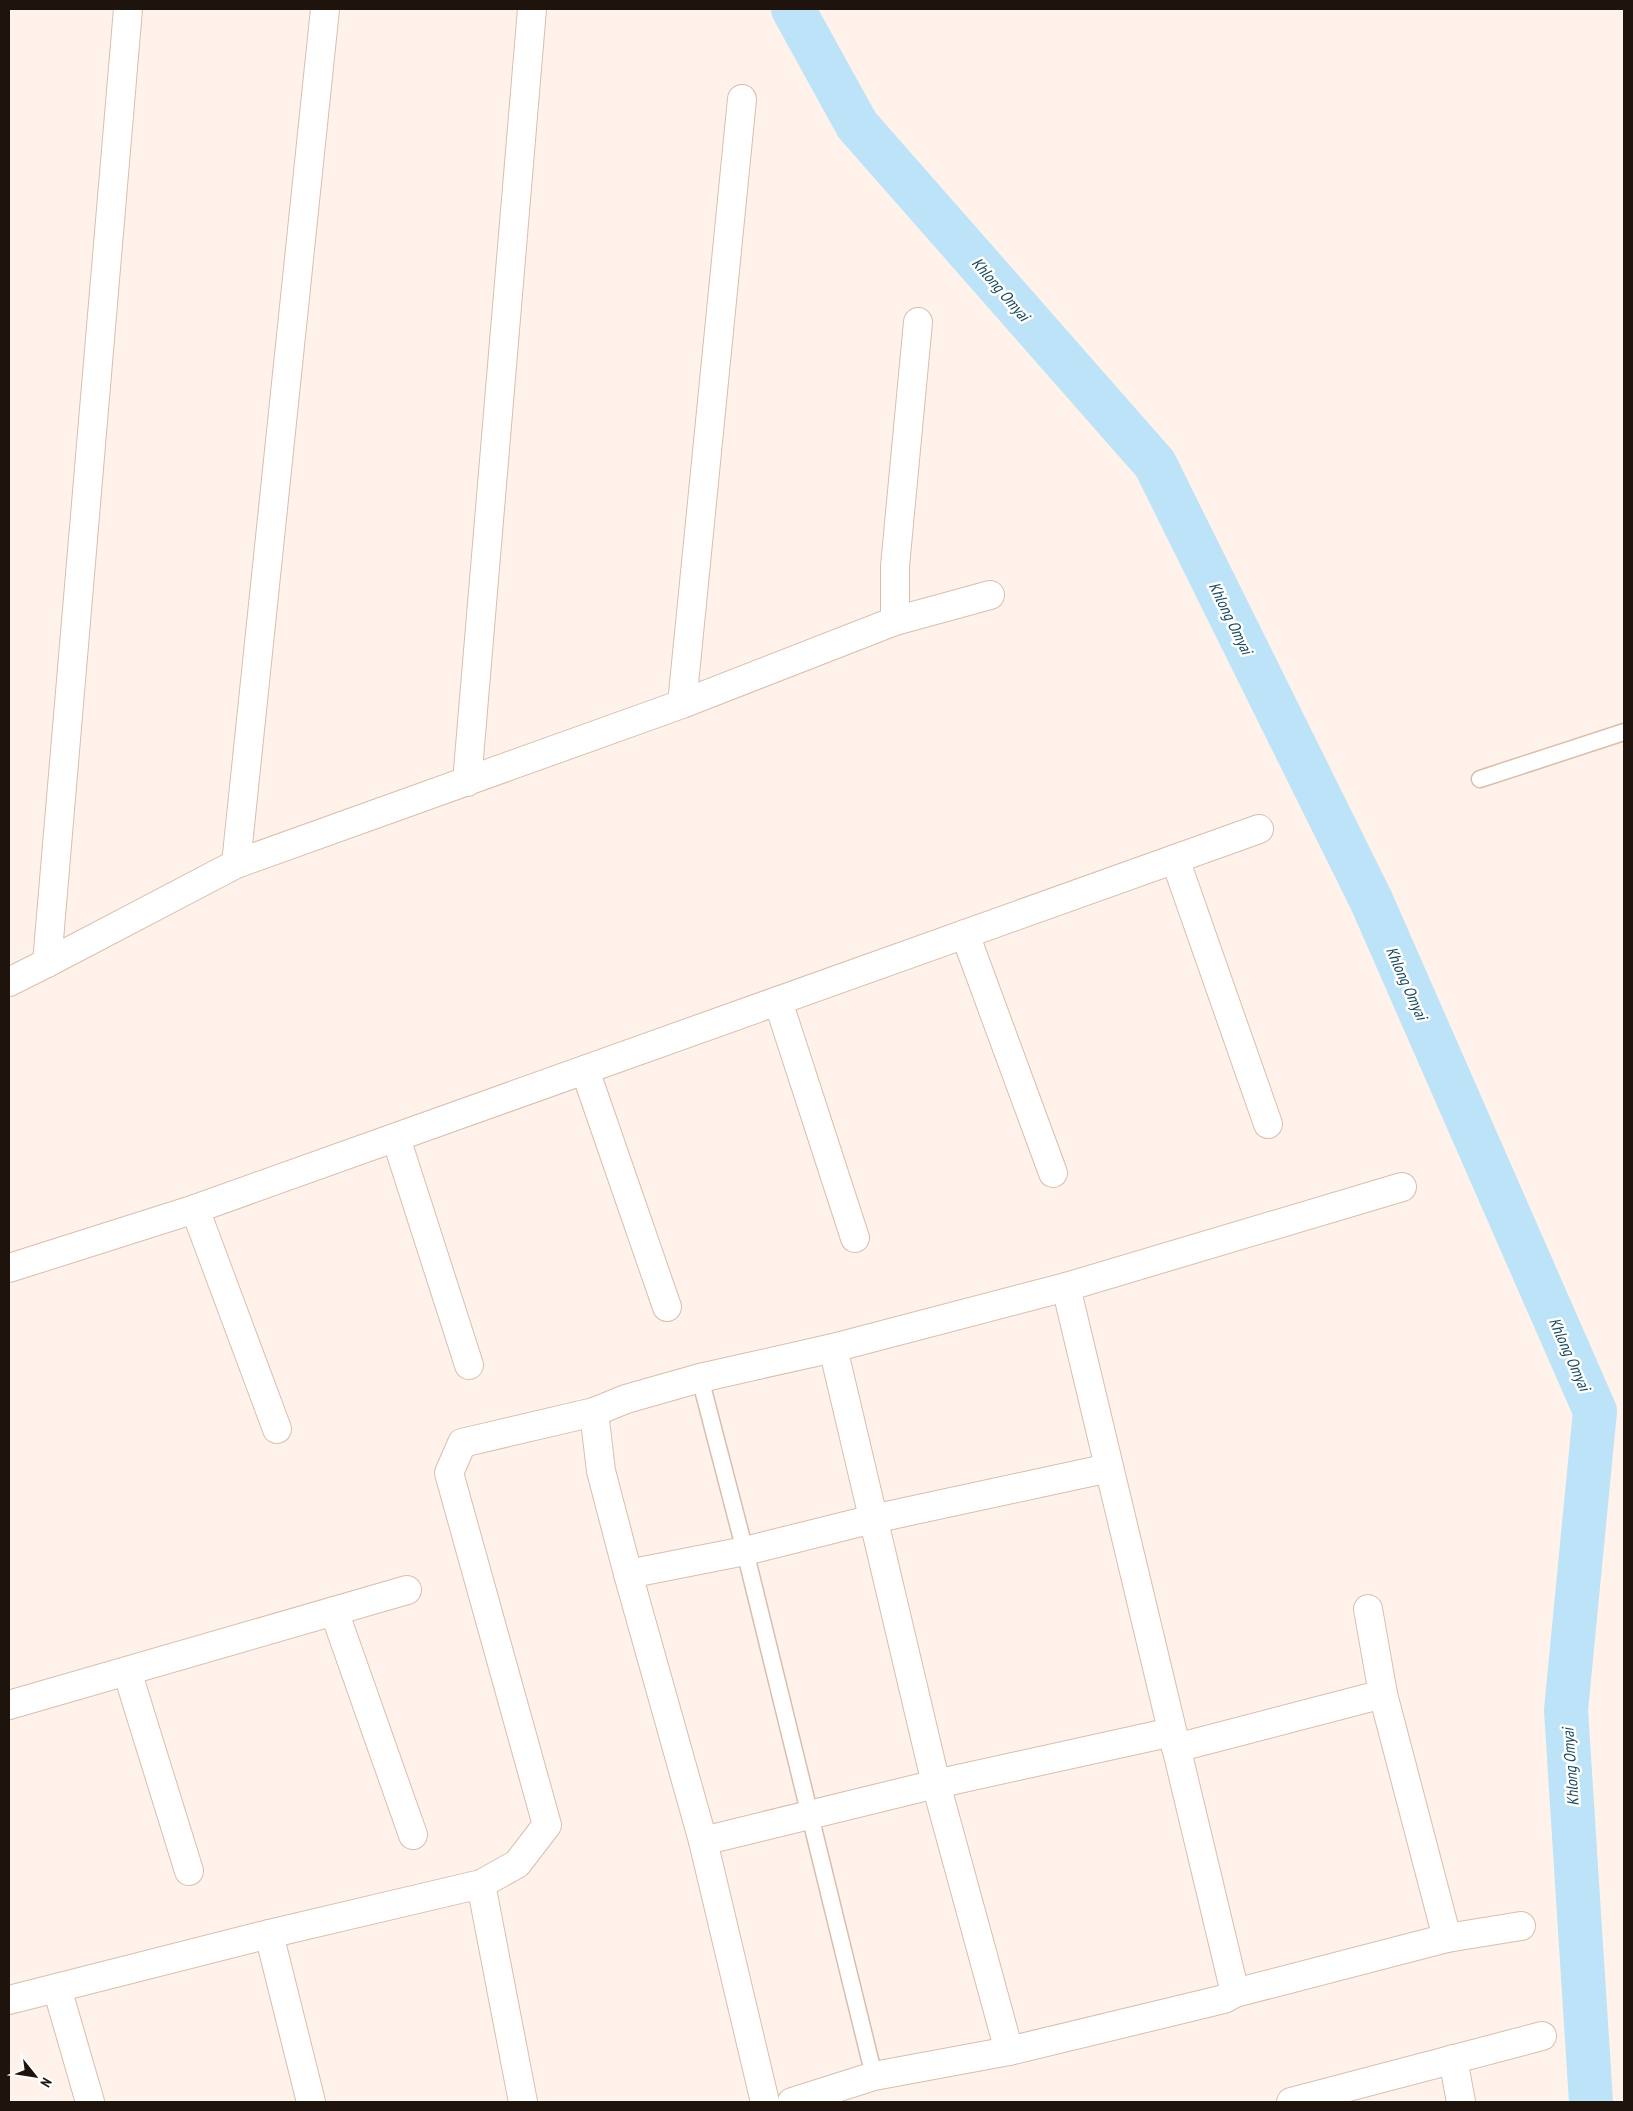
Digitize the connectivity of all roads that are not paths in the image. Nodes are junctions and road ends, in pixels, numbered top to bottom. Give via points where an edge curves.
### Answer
1 (128, 9) edge
2 (325, 9) edge
3 (532, 9) edge
4 (742, 99) dead end
5 (918, 322) dead end
6 (990, 595) dead end
7 (895, 621) junction
8 (682, 704) junction
9 (1624, 732) edge
10 (1480, 779) dead end
11 (467, 782) junction
12 (1259, 829) dead end
13 (1174, 860) junction
14 (236, 864) junction
15 (965, 934) junction
16 (47, 963) junction
17 (9, 982) edge
18 (778, 1002) junction
19 (585, 1070) junction
20 (1268, 1124) dead end
21 (396, 1138) junction
22 (1052, 1173) dead end
23 (1402, 1187) dead end
24 (195, 1209) junction
25 (855, 1238) dead end
26 (9, 1268) edge
27 (1066, 1287) junction
28 (667, 1307) dead end
29 (833, 1348) junction
30 (469, 1364) dead end
31 (700, 1378) junction
32 (594, 1412) junction
33 (277, 1430) dead end
34 (1109, 1468) junction
35 (874, 1519) junction
36 (745, 1551) junction
37 (628, 1574) junction
38 (407, 1590) dead end
39 (1368, 1609) dead end
40 (334, 1611) junction
41 (127, 1671) junction
42 (1383, 1694) junction
43 (9, 1705) edge
44 (1174, 1740) junction
45 (936, 1784) junction
46 (808, 1815) junction
47 (413, 1835) dead end
48 (703, 1841) junction
49 (188, 1872) dead end
50 (481, 1884) junction
51 (1521, 1926) dead end
52 (269, 1934) junction
53 (1447, 1938) junction
54 (57, 1988) junction
55 (1235, 1993) junction
56 (9, 2000) edge
57 (1542, 2036) dead end
58 (1009, 2051) junction
59 (1453, 2060) junction
60 (874, 2076) junction
61 (90, 2102) edge
62 (311, 2102) edge
63 (523, 2102) edge
64 (765, 2102) edge
65 (792, 2102) edge
66 (1291, 2102) edge
67 (1461, 2102) edge

1 - 16 street
2 - 14 street
3 - 11 street
4 - 8 street
5 - 7 street via 896,566
6 - 7 street
7 - 8 street
8 - 11 street
9 - 10 lane
11 - 14 street
12 - 13 street
13 - 15 street
13 - 20 street
14 - 16 street
15 - 18 street
15 - 22 street
16 - 17 street
18 - 19 street
18 - 25 street
19 - 21 street
19 - 28 street
21 - 24 street
21 - 30 street
23 - 27 street
24 - 26 street
24 - 33 street
27 - 29 street
27 - 34 street
29 - 31 street
29 - 35 street
31 - 32 street via 626,1399
31 - 36 lane
32 - 37 street via 601,1471
32 - 50 street via 462,1443 449,1473 547,1826 517,1864
34 - 35 street
34 - 44 street
35 - 36 street
35 - 45 street
36 - 37 street
36 - 46 lane
37 - 48 street
38 - 40 street
39 - 42 street
40 - 41 street
40 - 47 street
41 - 43 street
41 - 49 street
42 - 44 street
42 - 53 street
44 - 45 street
44 - 55 street
45 - 46 street
45 - 58 street
46 - 48 street
46 - 60 lane
48 - 64 street
50 - 52 street
50 - 63 street
51 - 53 street
52 - 54 street
52 - 62 street
53 - 55 street
54 - 56 street
54 - 61 street
55 - 58 street via 1224,1999
57 - 59 street
58 - 60 street
59 - 66 street
59 - 67 street
60 - 65 street

